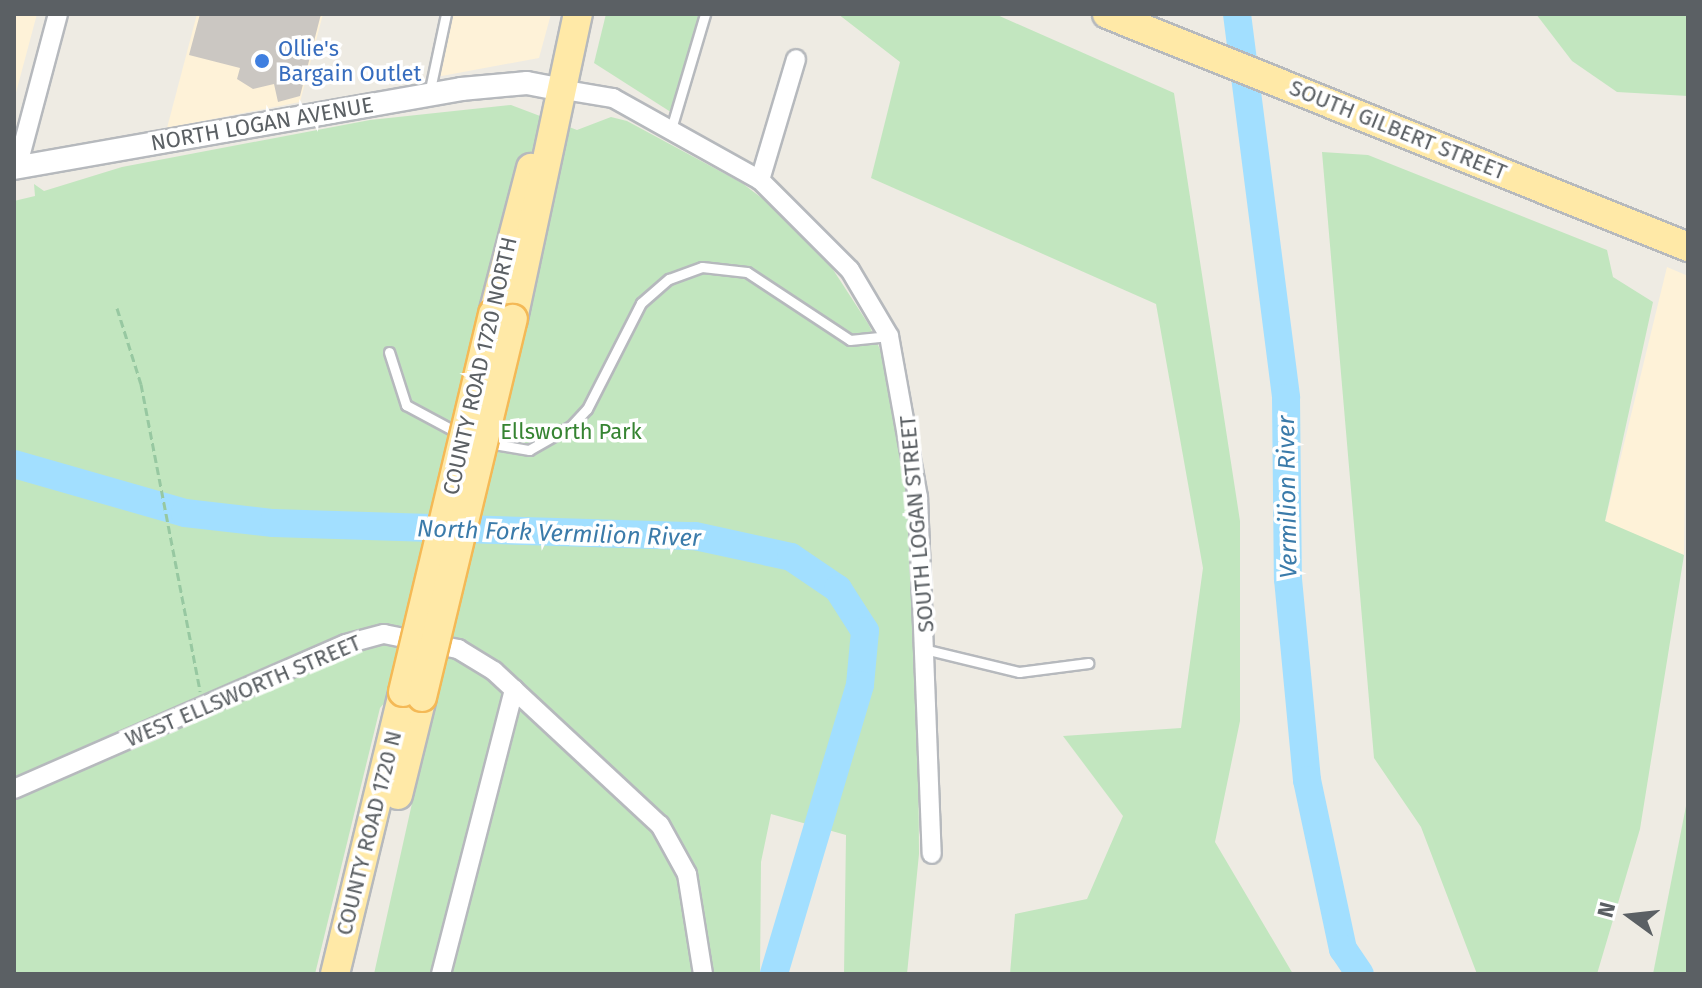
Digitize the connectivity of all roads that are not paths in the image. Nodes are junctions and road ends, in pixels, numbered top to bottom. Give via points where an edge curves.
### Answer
1 (58, 14) edge
2 (446, 14) edge
3 (578, 14) edge
4 (705, 14) edge
5 (1107, 14) edge
6 (796, 59) dead end
7 (559, 89) junction
8 (429, 94) junction
9 (671, 129) junction
10 (16, 168) edge
11 (760, 180) junction
12 (1688, 247) edge
13 (889, 336) junction
14 (389, 352) dead end
15 (928, 650) junction
16 (1088, 663) dead end
17 (514, 689) junction
18 (413, 695) junction
19 (14, 789) edge
20 (932, 854) dead end
21 (335, 974) edge
22 (355, 974) edge
23 (441, 974) edge
24 (703, 974) edge

1 - 10 street
2 - 8 lane
3 - 7 main road, COUNTY ROAD 1720 NORTH
4 - 9 lane
5 - 12 main road, SOUTH GILBERT STREET
6 - 11 street
7 - 8 street, NORTH LOGAN AVENUE via 527,83
7 - 9 street, SOUTH LOGAN STREET via 613,98
7 - 18 main road, COUNTY ROAD 1720 NORTH, bridge
8 - 10 street, NORTH LOGAN AVENUE
9 - 11 street, SOUTH LOGAN STREET
11 - 13 street, SOUTH LOGAN STREET via 850,270
13 - 14 lane via 850,340 747,272 702,267 669,279 641,303 587,409 529,450 428,421 406,405
13 - 15 street, SOUTH LOGAN STREET via 918,497
15 - 16 lane via 1019,672
15 - 20 street, SOUTH LOGAN STREET
17 - 19 street, WEST ELLSWORTH STREET via 458,649 384,634
17 - 23 street
17 - 24 street, WEST ELLSWORTH STREET via 660,825 687,874
18 - 21 main road, COUNTY ROAD 1720 N
18 - 22 main road, COUNTY ROAD 1720 N

